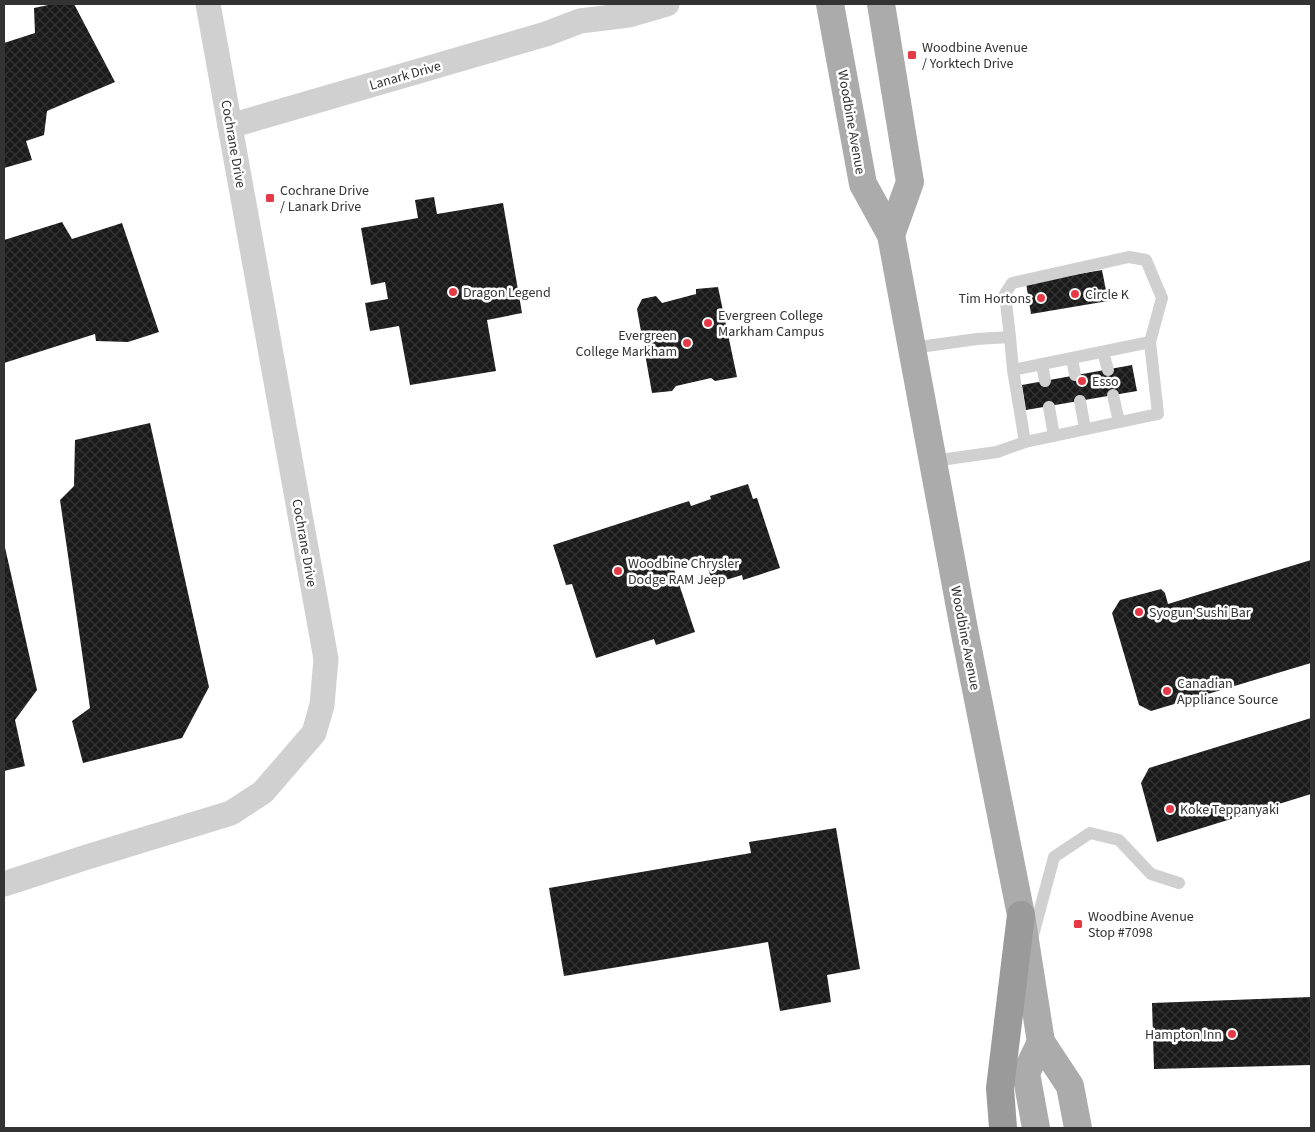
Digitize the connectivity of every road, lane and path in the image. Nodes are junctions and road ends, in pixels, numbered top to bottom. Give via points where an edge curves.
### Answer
1 (208, 4) edge
2 (600, 4) edge
3 (667, 4) edge
4 (830, 4) edge
5 (881, 4) edge
6 (580, 21) junction
7 (230, 126) junction
8 (891, 235) junction
9 (1010, 337) junction
10 (1150, 342) junction
11 (912, 348) junction
12 (1104, 352) junction
13 (1072, 359) junction
14 (1042, 364) junction
15 (1013, 370) junction
16 (1108, 370) dead end
17 (1075, 375) dead end
18 (1045, 380) dead end
19 (1113, 395) dead end
20 (1080, 401) dead end
21 (1049, 406) dead end
22 (1119, 422) junction
23 (1085, 429) junction
24 (1054, 436) junction
25 (1025, 442) junction
26 (933, 461) junction
27 (1179, 883) dead end
28 (4, 884) edge
29 (1021, 915) junction
30 (1028, 958) junction
31 (1041, 1042) junction
32 (1003, 1128) edge
33 (1036, 1128) edge
34 (1078, 1128) edge

1 - 7 street, Cochrane Drive
2 - 6 street, Lanark Drive
3 - 6 street, Lanark Drive via 629,16
4 - 8 main road, Woodbine Avenue via 863,184
5 - 8 main road via 910,182
6 - 7 street, Lanark Drive
7 - 28 street, Cochrane Drive via 326,659 322,705 314,733 263,792 231,813
8 - 11 main road, Woodbine Avenue
9 - 10 lane via 1005,294 1012,283 1129,257 1146,260 1162,298
9 - 11 lane
9 - 15 lane
10 - 12 lane
10 - 22 lane via 1158,414
11 - 26 main road, Woodbine Avenue
12 - 13 lane
12 - 16 lane
13 - 14 lane
13 - 17 lane
14 - 15 lane
14 - 18 lane
15 - 25 lane
19 - 22 lane
20 - 23 lane
21 - 24 lane
22 - 23 lane
23 - 24 lane
24 - 25 lane
25 - 26 lane via 997,452
26 - 29 main road, Woodbine Avenue
27 - 30 lane via 1151,874 1119,840 1090,833 1054,857
29 - 30 main road, Woodbine Avenue
29 - 32 highway via 1000,1088
30 - 31 main road, Woodbine Avenue
31 - 33 main road via 1026,1073
31 - 34 main road, Woodbine Avenue via 1070,1086

